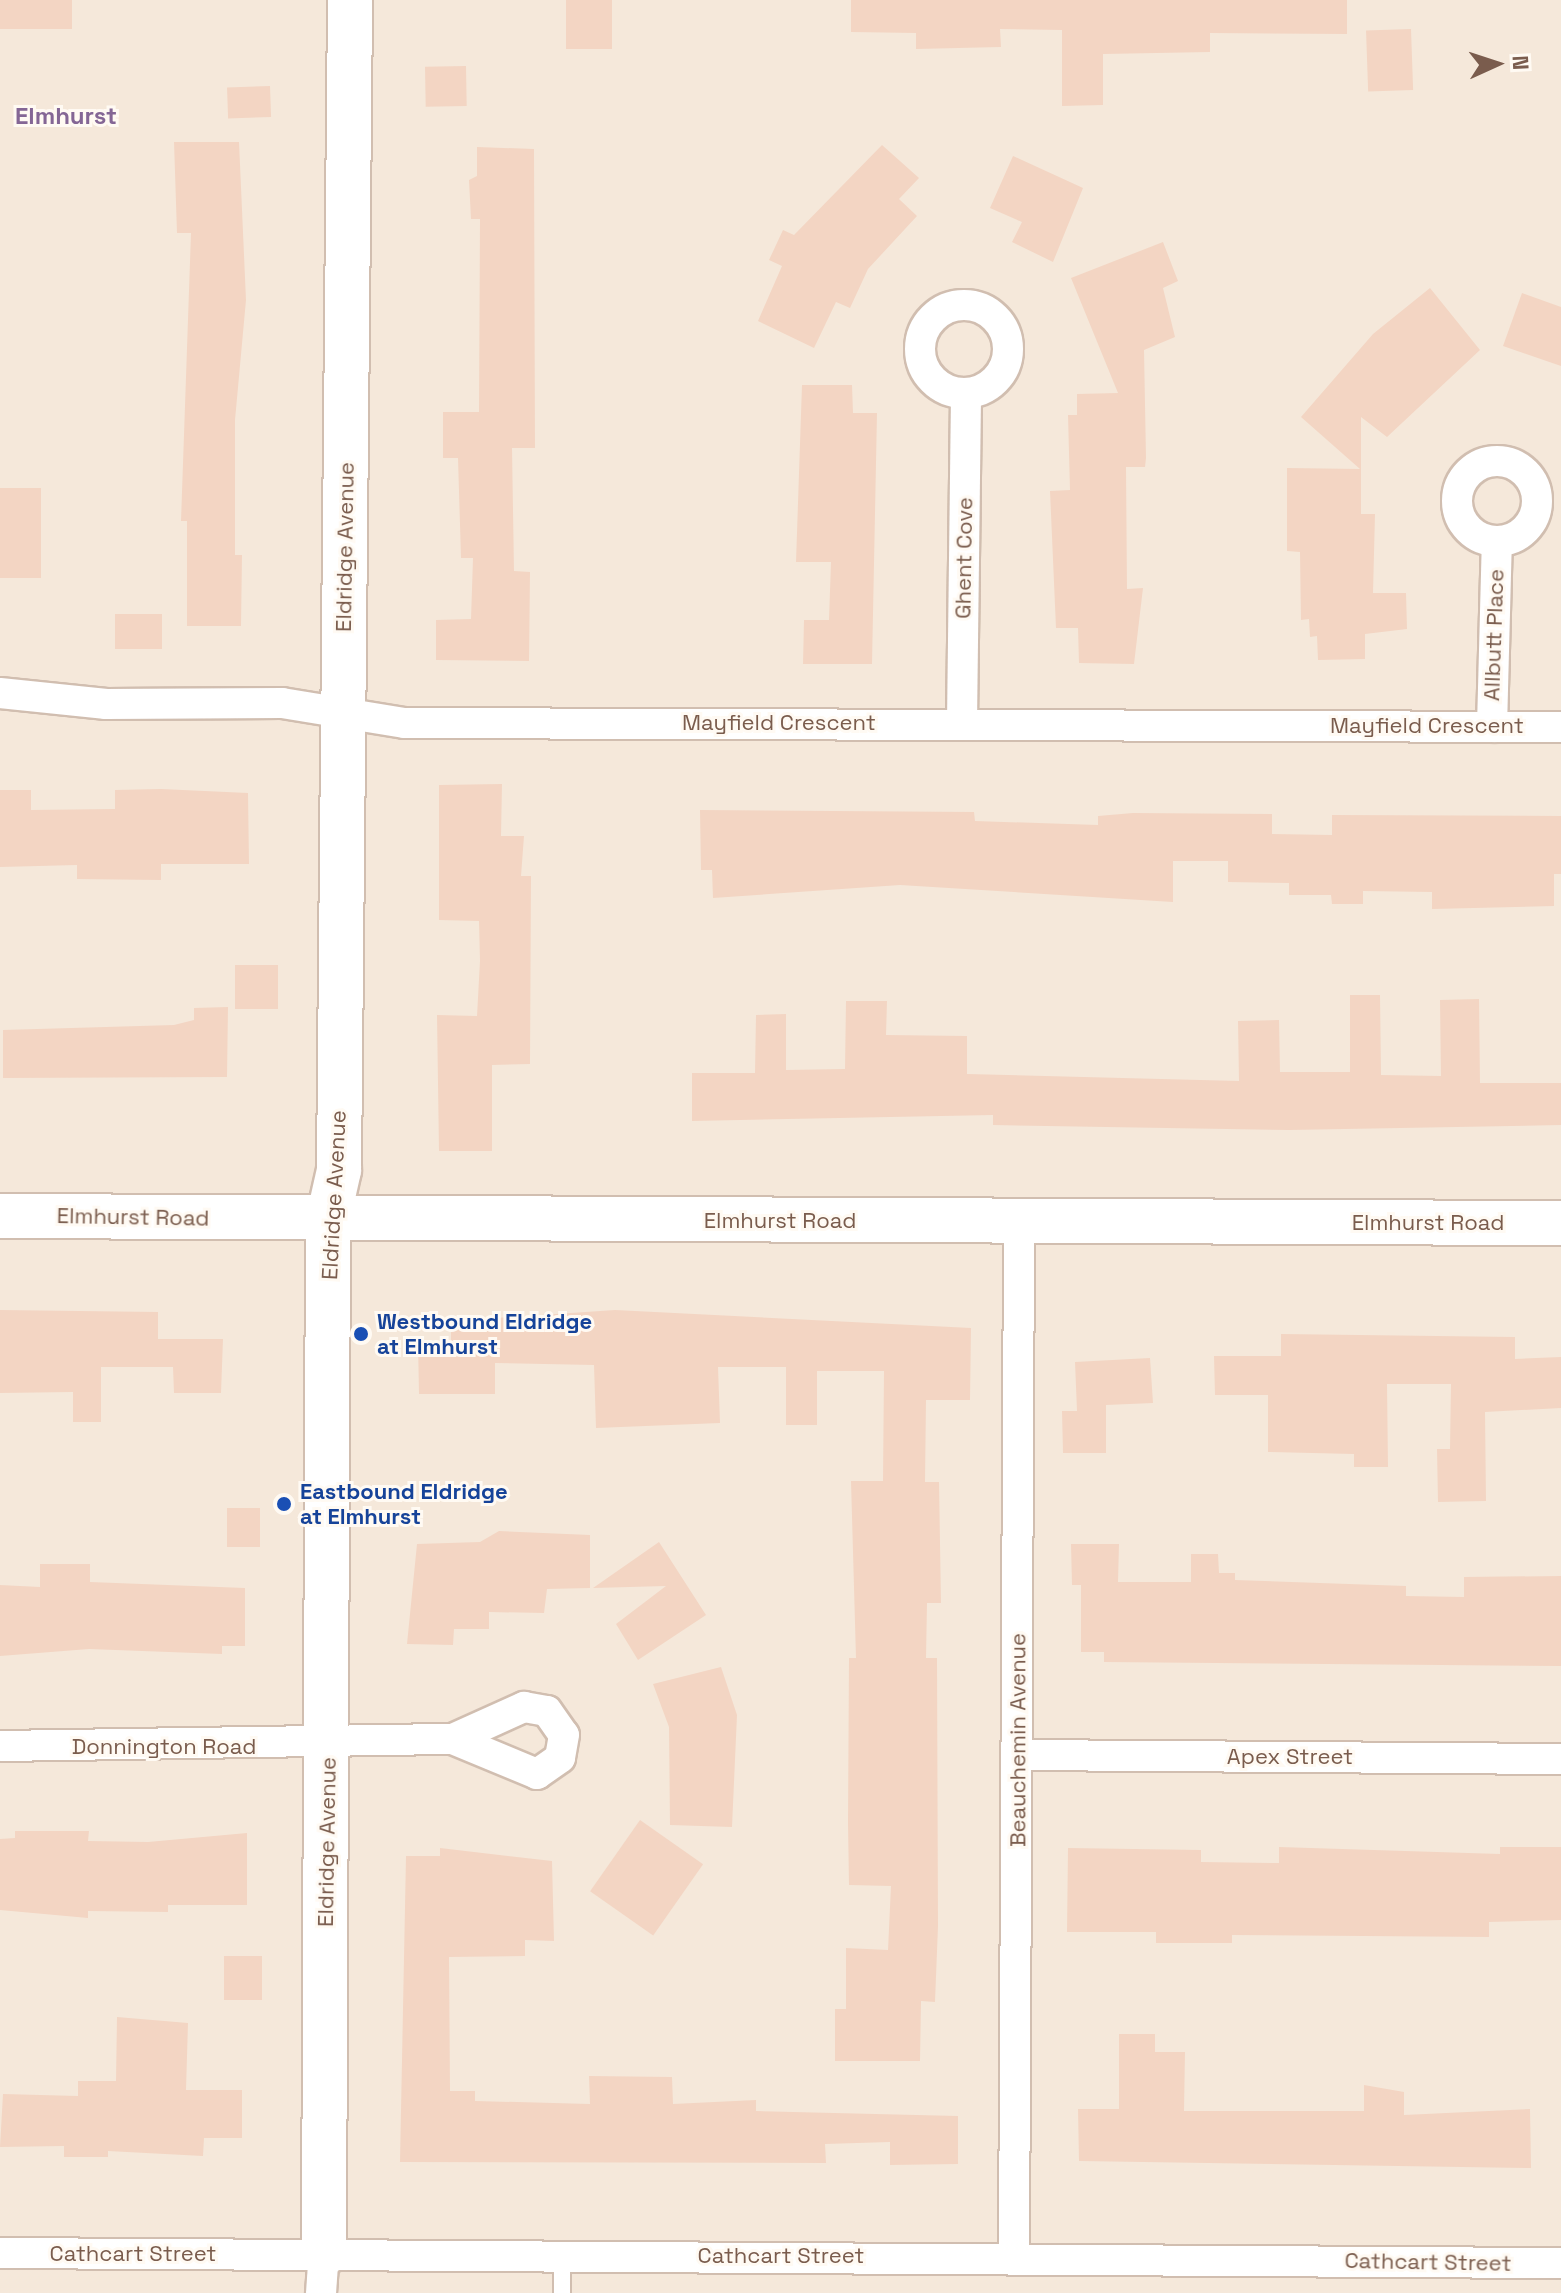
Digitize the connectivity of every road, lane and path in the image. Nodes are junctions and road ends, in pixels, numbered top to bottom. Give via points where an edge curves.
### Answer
1 (350, 0) edge
2 (966, 393) dead end
3 (1497, 542) dead end
4 (0, 693) edge
5 (343, 715) junction
6 (962, 723) junction
7 (1492, 727) junction
8 (1561, 727) edge
9 (0, 1216) edge
10 (328, 1219) junction
11 (1019, 1223) junction
12 (1561, 1223) edge
13 (453, 1739) dead end
14 (0, 1746) edge
15 (328, 1746) junction
16 (1018, 1755) junction
17 (1561, 1759) edge
18 (0, 2253) edge
19 (562, 2255) junction
20 (1014, 2256) junction
21 (1561, 2263) edge
22 (322, 2274) edge
23 (562, 2293) edge

1 - 5 street, Eldridge Avenue
2 - 6 street, Ghent Cove
3 - 7 street, Allbutt Place
4 - 5 street, Mayfield Crescent via 106,704 282,703
5 - 6 street, Mayfield Crescent via 404,723
5 - 10 street, Eldridge Avenue via 339,1170
6 - 7 street, Mayfield Crescent
7 - 8 street, Mayfield Crescent
9 - 10 street, Elmhurst Road
10 - 11 street, Elmhurst Road
10 - 15 street, Eldridge Avenue
11 - 12 street, Elmhurst Road
11 - 16 street, Beauchemin Avenue
13 - 15 street, Donnington Road
14 - 15 street, Donnington Road
15 - 22 street, Eldridge Avenue
16 - 17 street, Apex Street
16 - 20 street, Beauchemin Avenue
18 - 22 street, Cathcart Street
19 - 20 street, Cathcart Street
19 - 22 street, Cathcart Street
19 - 23 lane
20 - 21 street, Cathcart Street

